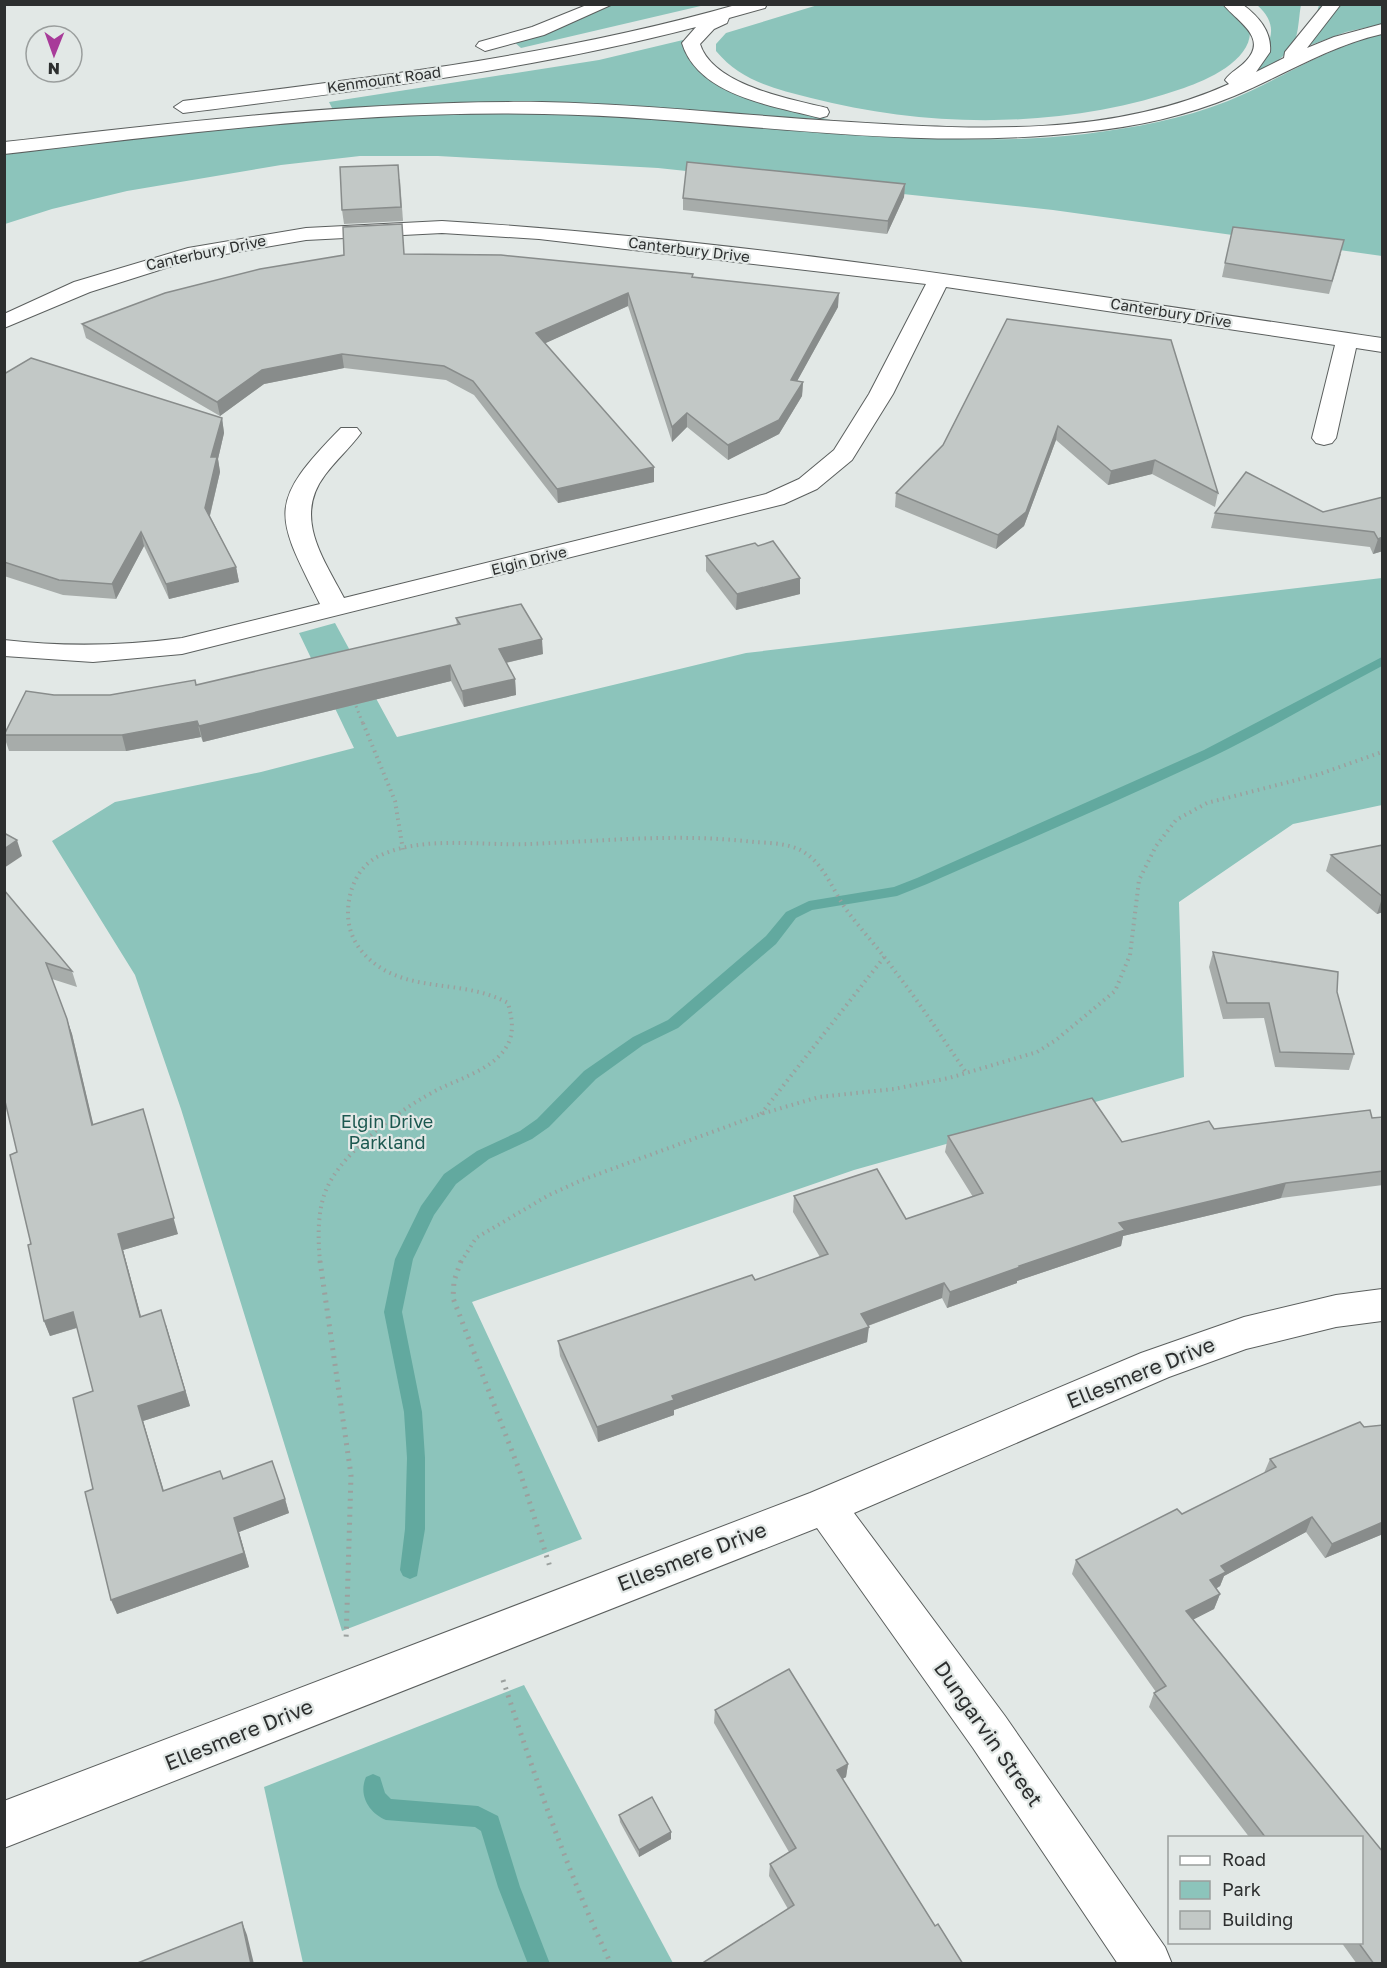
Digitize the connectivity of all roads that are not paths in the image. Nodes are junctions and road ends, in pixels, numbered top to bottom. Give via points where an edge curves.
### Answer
1 (605, 4) edge
2 (759, 4) edge
3 (1231, 4) edge
4 (1333, 4) edge
5 (735, 12) junction
6 (1383, 29) edge
7 (464, 51) dead end
8 (442, 55) dead end
9 (1281, 66) junction
10 (313, 90) junction
11 (159, 111) dead end
12 (78, 121) dead end
13 (4, 131) edge
14 (4, 148) edge
15 (939, 279) junction
16 (4, 322) edge
17 (1347, 340) junction
18 (1383, 345) edge
19 (349, 434) dead end
20 (1324, 438) dead end
21 (336, 608) junction
22 (4, 648) edge
23 (1383, 1305) edge
24 (825, 1506) junction
25 (4, 1825) edge
26 (1148, 1964) edge

1 - 7 main road via 538,31
2 - 5 main road, Kenmount Road
3 - 5 main road via 1253,23 1264,45 1254,66 1233,81 1139,111 1066,122 995,126 914,125 842,116 784,103 734,84 700,65 692,54 691,42 708,25
4 - 9 main road
5 - 10 main road, Kenmount Road via 570,50
6 - 9 main road via 1332,41
8 - 10 main road via 370,71
9 - 14 main road via 1190,106 1121,122 1032,132 909,132 555,109 458,108 297,118
10 - 11 main road, Kenmount Road
12 - 13 main road
15 - 16 main road, Canterbury Drive via 523,231 364,229 270,239 180,257 89,285
15 - 17 main road, Canterbury Drive
15 - 21 main road, Elgin Drive via 881,394 843,455 797,490 726,513
17 - 18 main road, Canterbury Drive
17 - 20 main road
19 - 21 main road via 312,475 297,510 300,531
21 - 22 main road, Elgin Drive via 151,651 69,655
23 - 24 main road, Ellesmere Drive via 1336,1311 1244,1333 1155,1365
24 - 25 main road, Ellesmere Drive
24 - 26 main road, Dungarvin Street via 989,1732

